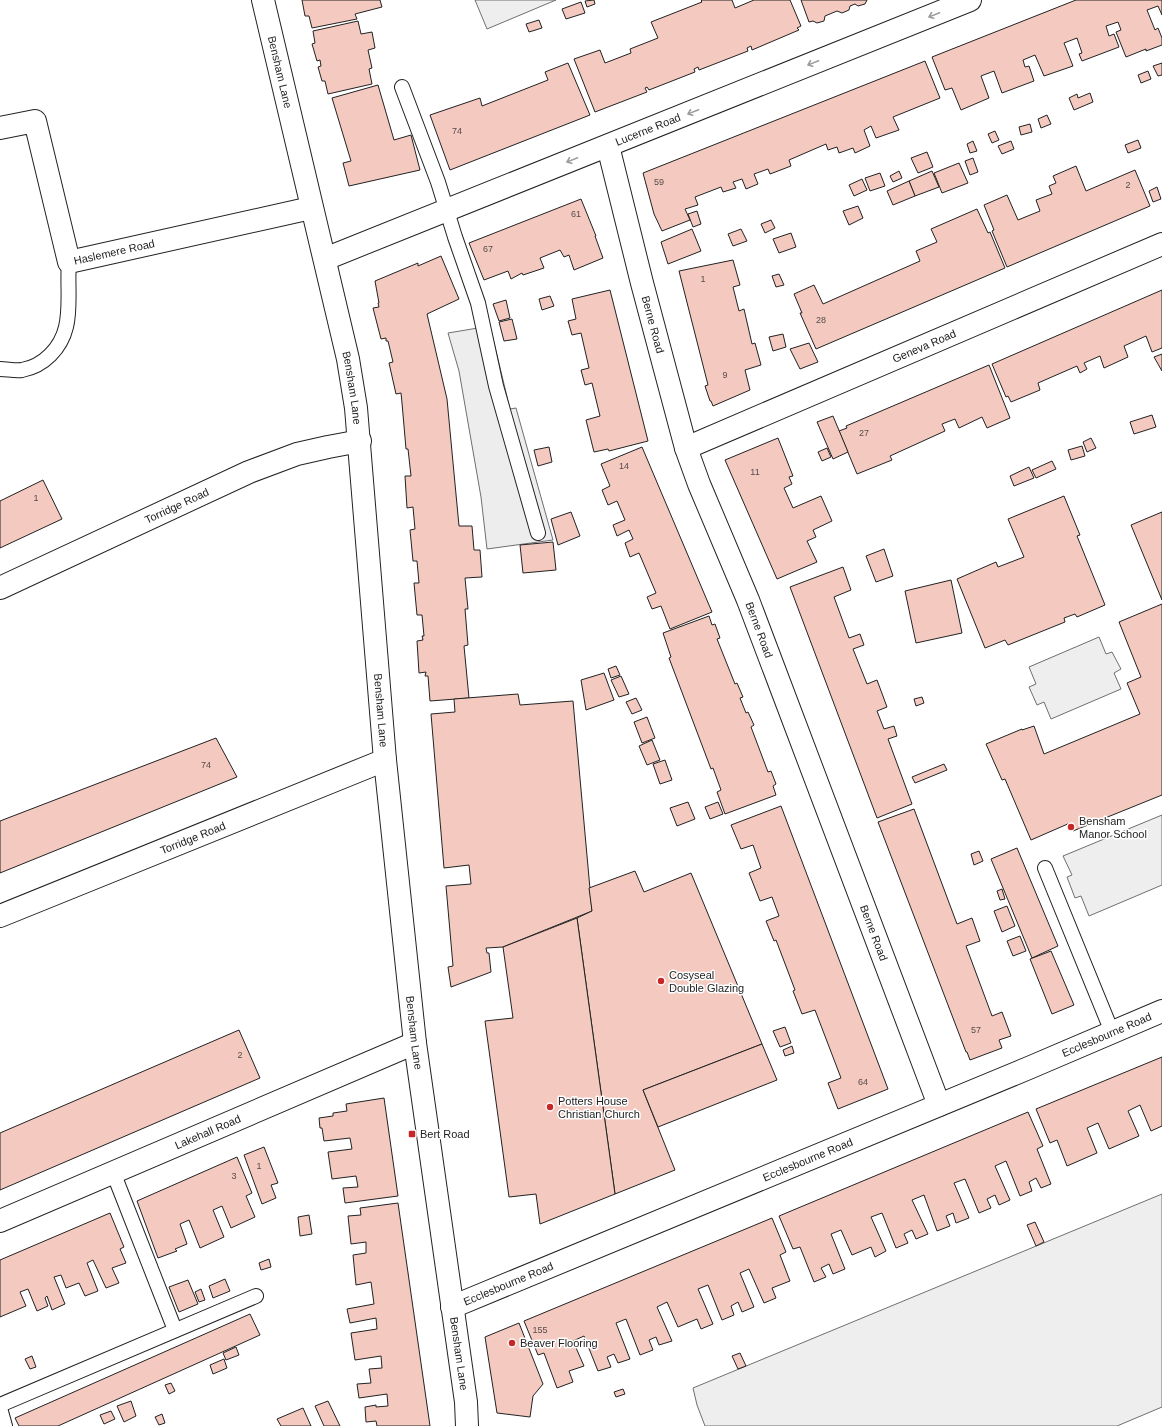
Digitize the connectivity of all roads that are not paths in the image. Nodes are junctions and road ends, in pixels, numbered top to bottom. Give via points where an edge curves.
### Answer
1 (263, 0) edge
2 (970, 0) edge
3 (402, 87) dead end
4 (0, 128) edge
5 (608, 146) junction
6 (312, 208) junction
7 (446, 210) junction
8 (1162, 244) edge
9 (325, 259) junction
10 (69, 262) junction
11 (0, 368) edge
12 (360, 441) junction
13 (686, 448) junction
14 (538, 533) dead end
15 (0, 588) edge
16 (385, 760) junction
17 (1044, 868) dead end
18 (0, 916) edge
19 (1162, 1011) edge
20 (1112, 1032) junction
21 (415, 1043) junction
22 (938, 1105) junction
23 (113, 1172) junction
24 (0, 1221) edge
25 (256, 1296) dead end
26 (452, 1306) junction
27 (175, 1330) junction
28 (0, 1407) edge
29 (5, 1426) edge
30 (466, 1426) edge

1 - 6 street, Bensham Lane
2 -> 5 street, Lucerne Road
3 - 7 lane
4 - 10 street, Haslemere Road via 35,121
5 -> 7 street, Lucerne Road
5 - 13 street, Berne Road
6 - 9 street, Bensham Lane
6 - 10 street, Haslemere Road
7 - 9 street, Lucerne Road
7 - 14 lane via 478,303 496,386
8 - 13 street, Geneva Road
9 - 12 street, Bensham Lane via 348,359
10 - 11 lane via 66,327 58,347 44,362 22,370
12 - 15 street, Torridge Road via 328,446 267,464
12 - 16 street, Bensham Lane
13 - 22 street, Berne Road via 748,600
16 - 18 street, Torridge Road
16 - 21 street, Bensham Lane
17 - 20 lane
19 - 20 street, Ecclesbourne Road
20 - 22 street, Ecclesbourne Road
21 - 23 street, Lakehall Road
21 - 26 street, Bensham Lane
22 - 26 street, Ecclesbourne Road
23 - 24 street, Lakehall Road
23 - 27 lane
25 - 27 lane
26 - 30 street, Bensham Lane via 466,1402
27 - 28 lane
28 - 29 lane

